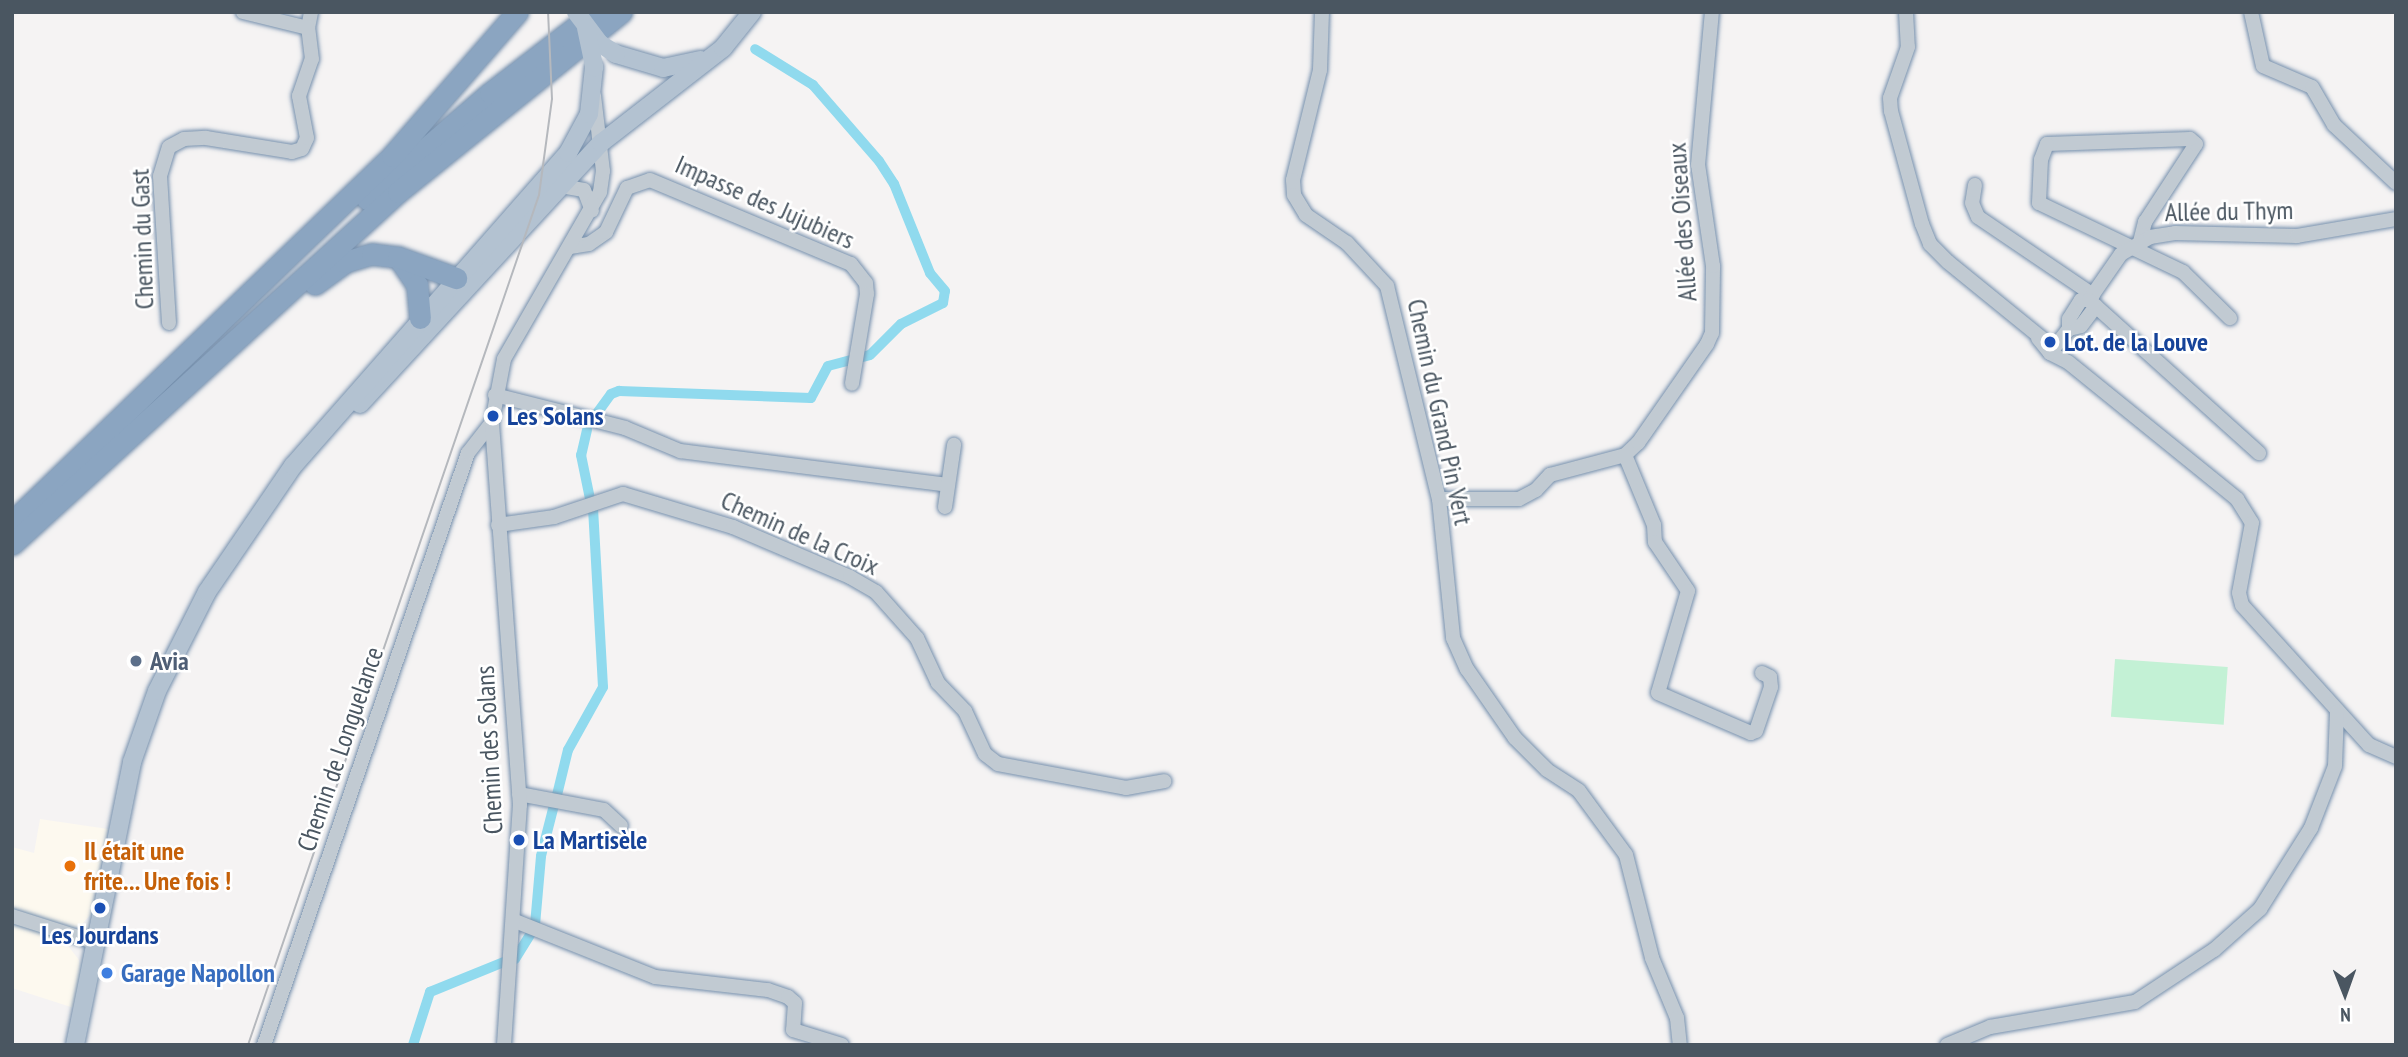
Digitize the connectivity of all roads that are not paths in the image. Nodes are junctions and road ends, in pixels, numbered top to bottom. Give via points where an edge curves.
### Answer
1 (243, 12) edge
2 (311, 12) edge
3 (517, 12) edge
4 (621, 12) edge
5 (752, 12) edge
6 (1322, 12) edge
7 (1712, 12) edge
8 (1906, 12) edge
9 (2252, 12) edge
10 (586, 17) edge
11 (308, 29) junction
12 (557, 50) junction
13 (710, 56) junction
14 (530, 71) junction
15 (593, 94) junction
16 (601, 143) junction
17 (2396, 183) edge
18 (1975, 185) dead end
19 (555, 192) junction
20 (593, 211) junction
21 (2396, 219) edge
22 (512, 239) junction
23 (2135, 245) junction
24 (570, 247) junction
25 (398, 257) junction
26 (456, 278) junction
27 (2090, 300) junction
28 (420, 318) junction
29 (2230, 318) dead end
30 (169, 323) dead end
31 (2053, 350) junction
32 (499, 378) junction
33 (852, 384) dead end
34 (495, 395) junction
35 (144, 399) junction
36 (517, 401) junction
37 (492, 422) junction
38 (954, 445) dead end
39 (114, 450) junction
40 (492, 452) junction
41 (2259, 453) dead end
42 (1625, 455) junction
43 (464, 469) junction
44 (948, 485) junction
45 (271, 497) junction
46 (1438, 499) junction
47 (945, 507) dead end
48 (12, 522) edge
49 (498, 525) junction
50 (12, 544) edge
51 (1762, 673) dead end
52 (2337, 712) junction
53 (2396, 757) edge
54 (1164, 781) dead end
55 (519, 794) junction
56 (621, 826) dead end
57 (12, 916) edge
58 (514, 921) junction
59 (94, 942) junction
60 (75, 1045) edge
61 (264, 1045) edge
62 (503, 1045) edge
63 (842, 1045) edge
64 (1680, 1045) edge
65 (1947, 1045) edge

1 - 11 street
2 - 11 street
3 - 35 highway via 392,156
4 - 12 highway
5 - 13 main road via 734,37
6 - 46 street, Chemin du Grand Pin Vert via 1320,70 1293,180 1294,195 1306,215 1348,243 1387,286
7 - 42 street, Allée des Oiseaux via 1698,165 1713,266 1712,333 1639,443
8 - 31 street via 1908,47 1890,98 1891,111 1930,244
9 - 17 street via 2263,66 2312,87 2334,125
10 - 12 highway
10 - 13 main road, bridge via 615,54 663,68
10 - 15 main road, bridge
11 - 30 street, Chemin du Gast via 312,59 299,96 307,138 302,149 292,152 194,138 176,142 164,155 162,251 169,284
12 - 14 highway
13 - 16 main road
14 - 35 highway via 385,183
14 - 39 highway
15 - 16 street
15 - 26 main road via 581,131
16 - 19 main road
16 - 20 street via 600,192
18 - 27 street via 1972,203 1978,216
19 - 20 street via 584,190
19 - 22 main road
20 - 24 street, Chemin des Solans
21 - 23 street, Allée du Thym via 2297,236 2175,233
22 - 26 main road via 468,278
22 - 45 main road
23 - 23 street via 2039,202 2041,160 2047,144 2190,139 2196,144
23 - 27 street, Allée du Thym via 2121,254
23 - 29 street via 2183,272
24 - 32 street, Chemin des Solans via 504,359
24 - 33 street, Impasse des Jujubiers via 589,244 606,232 627,188 635,182 661,183 851,264 866,283 867,294
25 - 26 highway
25 - 28 highway via 417,285
25 - 39 highway via 372,254 345,262
26 - 28 main road
27 - 31 street, Allée du Thym via 2081,326 2069,329
27 - 41 street
28 - 45 main road
31 - 52 street via 2248,512 2252,540 2243,568 2242,605
32 - 34 street, Chemin des Solans
32 - 36 street
34 - 36 street
34 - 37 street, Chemin des Solans
35 - 48 highway
36 - 44 street via 625,428 680,451
37 - 40 street, Chemin des Solans
37 - 43 street, Chemin de Longuelance via 473,444
38 - 44 street
39 - 50 highway
40 - 43 street via 473,458
40 - 49 street, Chemin des Solans
42 - 46 street via 1558,472 1519,499
42 - 51 street via 1654,525 1655,542 1688,591 1658,693 1751,733 1756,731 1771,687 1770,677
43 - 61 street, Chemin de Longuelance
44 - 47 street
45 - 59 main road via 207,592 148,710 114,836
46 - 64 street, Chemin du Grand Pin Vert via 1453,638 1467,669 1515,738 1547,770 1579,791 1626,855 1652,958 1677,1018
49 - 54 street, Chemin de la Croix via 554,517 624,494 733,527 876,592 917,638 938,683 965,711 985,754 998,764 1126,788
49 - 55 street, Chemin des Solans
52 - 53 street via 2369,745
52 - 65 street via 2336,766 2311,828 2260,909 2214,950 2135,1002 1990,1027
55 - 56 street via 604,810
55 - 58 street, Chemin des Solans
57 - 59 street
58 - 62 street, Chemin des Solans
58 - 63 street via 655,976 768,990 788,997 795,1003 793,1030
59 - 60 main road

